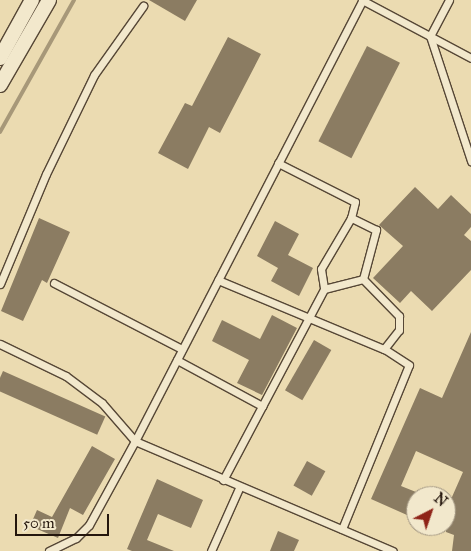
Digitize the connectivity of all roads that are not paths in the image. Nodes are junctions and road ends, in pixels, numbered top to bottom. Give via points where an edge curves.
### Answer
1 (32, 0) edge
2 (48, 0) edge
3 (363, 0) edge
4 (449, 0) edge
5 (143, 6) dead end
6 (430, 36) junction
7 (0, 58) edge
8 (471, 58) edge
9 (0, 85) edge
10 (471, 161) edge
11 (278, 163) junction
12 (351, 218) junction
13 (363, 279) junction
14 (218, 280) junction
15 (54, 283) dead end
16 (0, 284) edge
17 (324, 289) junction
18 (309, 318) junction
19 (0, 344) edge
20 (182, 349) junction
21 (384, 349) junction
22 (177, 360) junction
23 (262, 406) junction
24 (135, 441) junction
25 (223, 480) junction
26 (239, 488) junction
27 (342, 529) junction
28 (49, 551) edge
29 (210, 551) edge
30 (393, 551) edge

1 - 7 street
2 - 9 street
3 - 6 lane
3 - 11 lane
4 - 6 lane
5 - 16 lane via 94,75 46,174
6 - 8 lane
6 - 10 lane
11 - 12 lane via 355,202
11 - 14 lane
12 - 13 lane via 376,230
12 - 17 lane via 321,269
13 - 17 lane
13 - 21 lane via 399,316 399,330
14 - 18 lane
14 - 20 lane
15 - 20 lane
17 - 18 lane
18 - 21 lane
18 - 23 lane
19 - 24 lane via 66,376 102,403
20 - 22 lane
21 - 27 lane via 409,366
22 - 23 lane
22 - 24 lane
23 - 25 lane
24 - 25 lane
24 - 28 lane via 88,525 76,538
25 - 26 lane
26 - 27 lane
26 - 29 lane
27 - 30 lane

